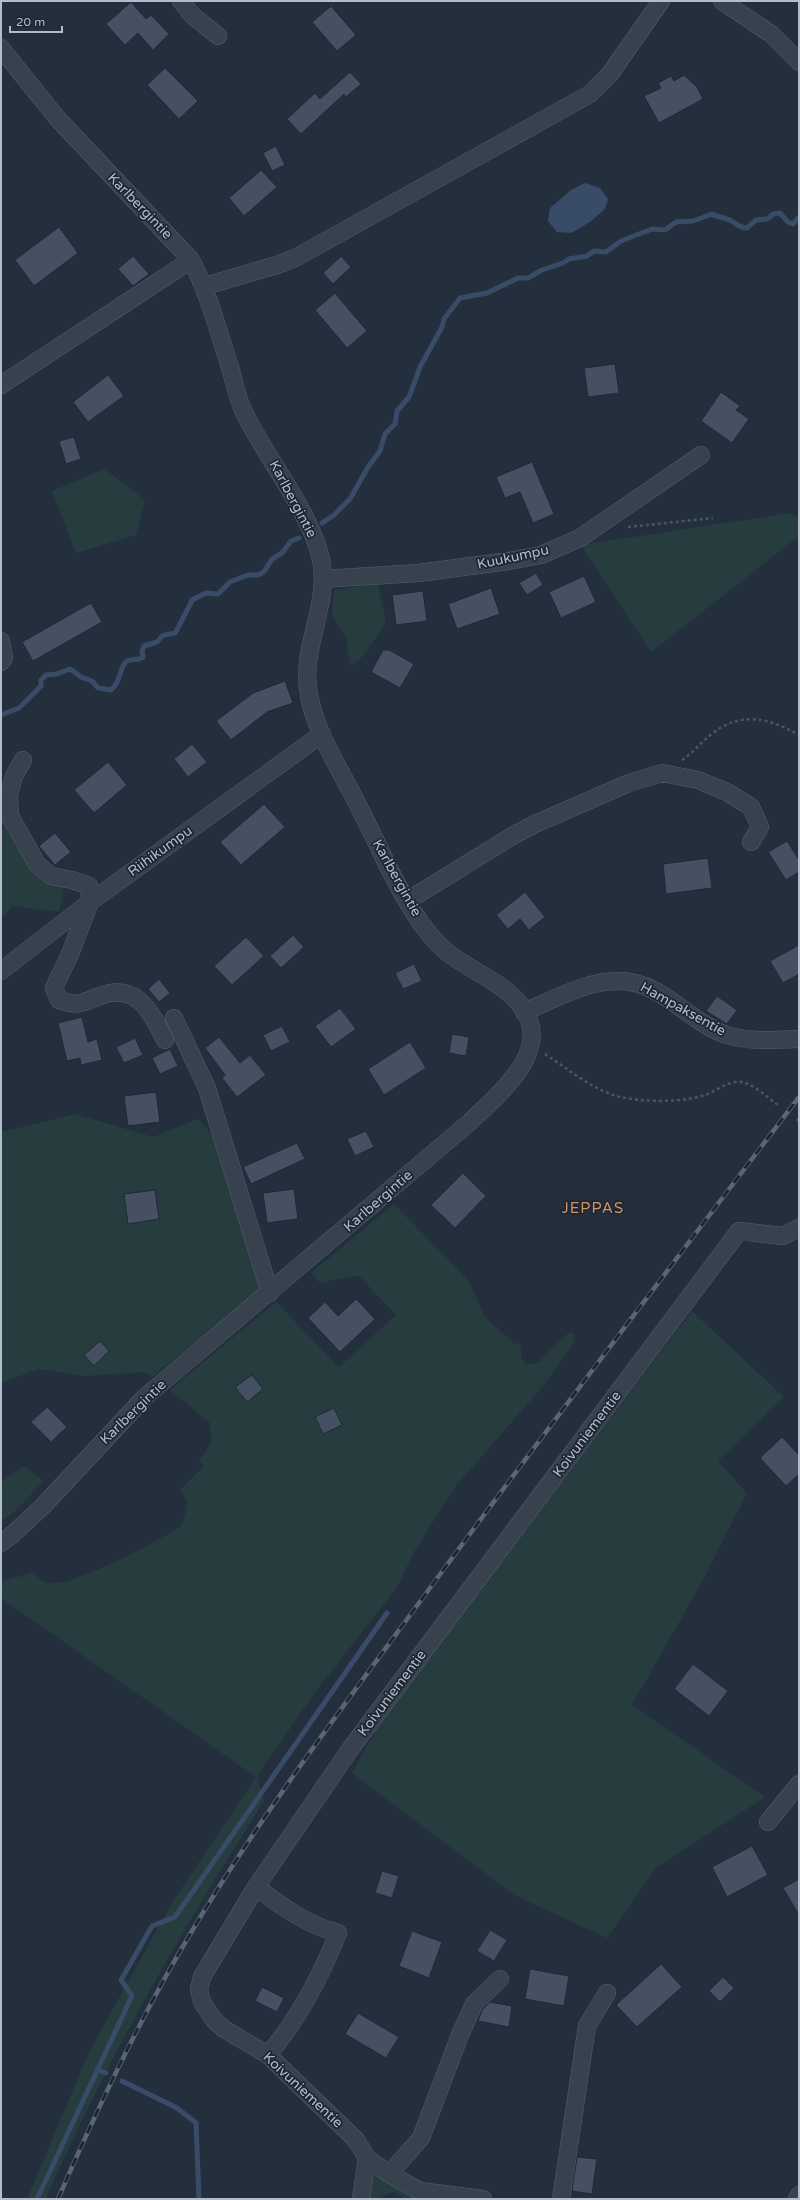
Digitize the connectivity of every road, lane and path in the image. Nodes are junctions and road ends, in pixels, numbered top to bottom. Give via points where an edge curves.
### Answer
1 (181, 1) edge
2 (661, 1) edge
3 (722, 1) edge
4 (218, 36) dead end
5 (1, 48) edge
6 (799, 62) edge
7 (191, 260) junction
8 (205, 286) junction
9 (1, 385) edge
10 (701, 455) dead end
11 (713, 518) dead end
12 (621, 528) dead end
13 (323, 579) junction
14 (1, 641) edge
15 (1, 662) edge
16 (322, 734) junction
17 (799, 735) edge
18 (24, 760) dead end
19 (662, 774) junction
20 (751, 842) dead end
21 (407, 901) junction
22 (90, 902) junction
23 (1, 971) edge
24 (524, 1012) junction
25 (174, 1018) dead end
26 (799, 1039) edge
27 (165, 1040) dead end
28 (531, 1045) junction
29 (778, 1105) dead end
30 (799, 1228) edge
31 (270, 1293) junction
32 (1, 1542) edge
33 (799, 1784) edge
34 (768, 1822) dead end
35 (256, 1887) junction
36 (500, 1979) dead end
37 (607, 1993) dead end
38 (268, 2054) junction
39 (367, 2158) junction
40 (389, 2174) junction
41 (799, 2195) edge
42 (361, 2199) edge
43 (483, 2199) edge
44 (561, 2199) edge
45 (796, 2199) edge

1 - 4 street via 192,15
2 - 8 street via 610,74 590,94 295,258
3 - 6 street via 771,34
5 - 7 street, Karlbergintie via 57,118
7 - 8 street, Karlbergintie
7 - 9 street
8 - 13 street, Karlbergintie via 243,409 313,534 321,558
10 - 13 street, Kuukumpu via 580,538 540,555 418,573
11 - 12 path
13 - 16 street, Karlbergintie via 319,615 309,656 307,687
14 - 15 street via 4,658
16 - 21 street, Karlbergintie
16 - 22 street, Riihikumpu
17 - 19 path via 785,727 754,718 734,722 713,733 692,753
18 - 22 street via 12,783 9,796 10,816 37,864 51,876 89,886
19 - 20 street via 698,780 727,792 751,807 760,827
19 - 21 street via 629,783 535,824
21 - 24 street, Karlbergintie via 441,947 510,994
22 - 23 street, Riihikumpu
22 - 27 street via 54,988 58,1000 72,1005 122,991 140,1000 155,1019
24 - 26 street, Hampaksentie via 578,988 620,981 640,983 726,1035 754,1040
24 - 28 street, Karlbergintie via 532,1030
25 - 31 street via 207,1088
28 - 29 path via 599,1089 619,1097 659,1101 705,1095 721,1086 741,1082
28 - 31 street, Karlbergintie via 523,1065 513,1079 470,1122
30 - 35 street, Koivuniementie via 782,1236 739,1231 351,1748
31 - 32 street, Karlbergintie via 145,1397 43,1506
33 - 34 street
35 - 38 street, Koivuniementie via 202,1977 199,1989 202,2002 214,2020 224,2029
35 - 38 street via 282,1907 322,1929 338,1933 288,2031
36 - 40 street via 474,2004 421,2138
37 - 44 street via 587,2026
38 - 39 street, Koivuniementie via 356,2140
39 - 40 street
39 - 42 street
40 - 43 street via 420,2191
41 - 45 street

